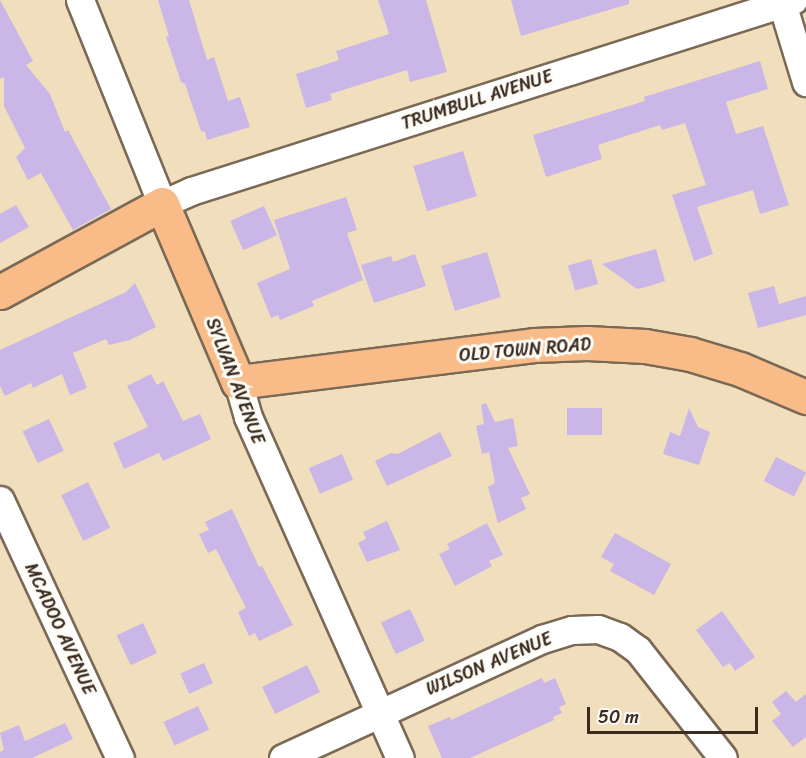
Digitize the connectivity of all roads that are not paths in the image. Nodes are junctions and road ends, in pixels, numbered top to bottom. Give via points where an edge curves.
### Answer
1 (80, 0) edge
2 (786, 1) edge
3 (806, 82) edge
4 (162, 204) junction
5 (0, 292) edge
6 (238, 381) junction
7 (806, 397) edge
8 (0, 500) edge
9 (379, 712) junction
10 (120, 758) edge
11 (284, 758) edge
12 (400, 758) edge
13 (723, 758) edge

1 - 4 street, SYLVAN AVENUE
2 - 3 street
2 - 4 street, TRUMBULL AVENUE via 191,191
4 - 5 main road
4 - 6 main road, SYLVAN AVENUE
6 - 7 main road, OLD TOWN ROAD via 534,345 587,343 645,346 690,354 740,369
6 - 9 street, SYLVAN AVENUE via 248,417
8 - 10 street, MCADOO AVENUE
9 - 11 street, WILSON AVENUE
9 - 12 street, SYLVAN AVENUE
9 - 13 street, WILSON AVENUE via 543,639 572,630 598,629 620,637 638,650

